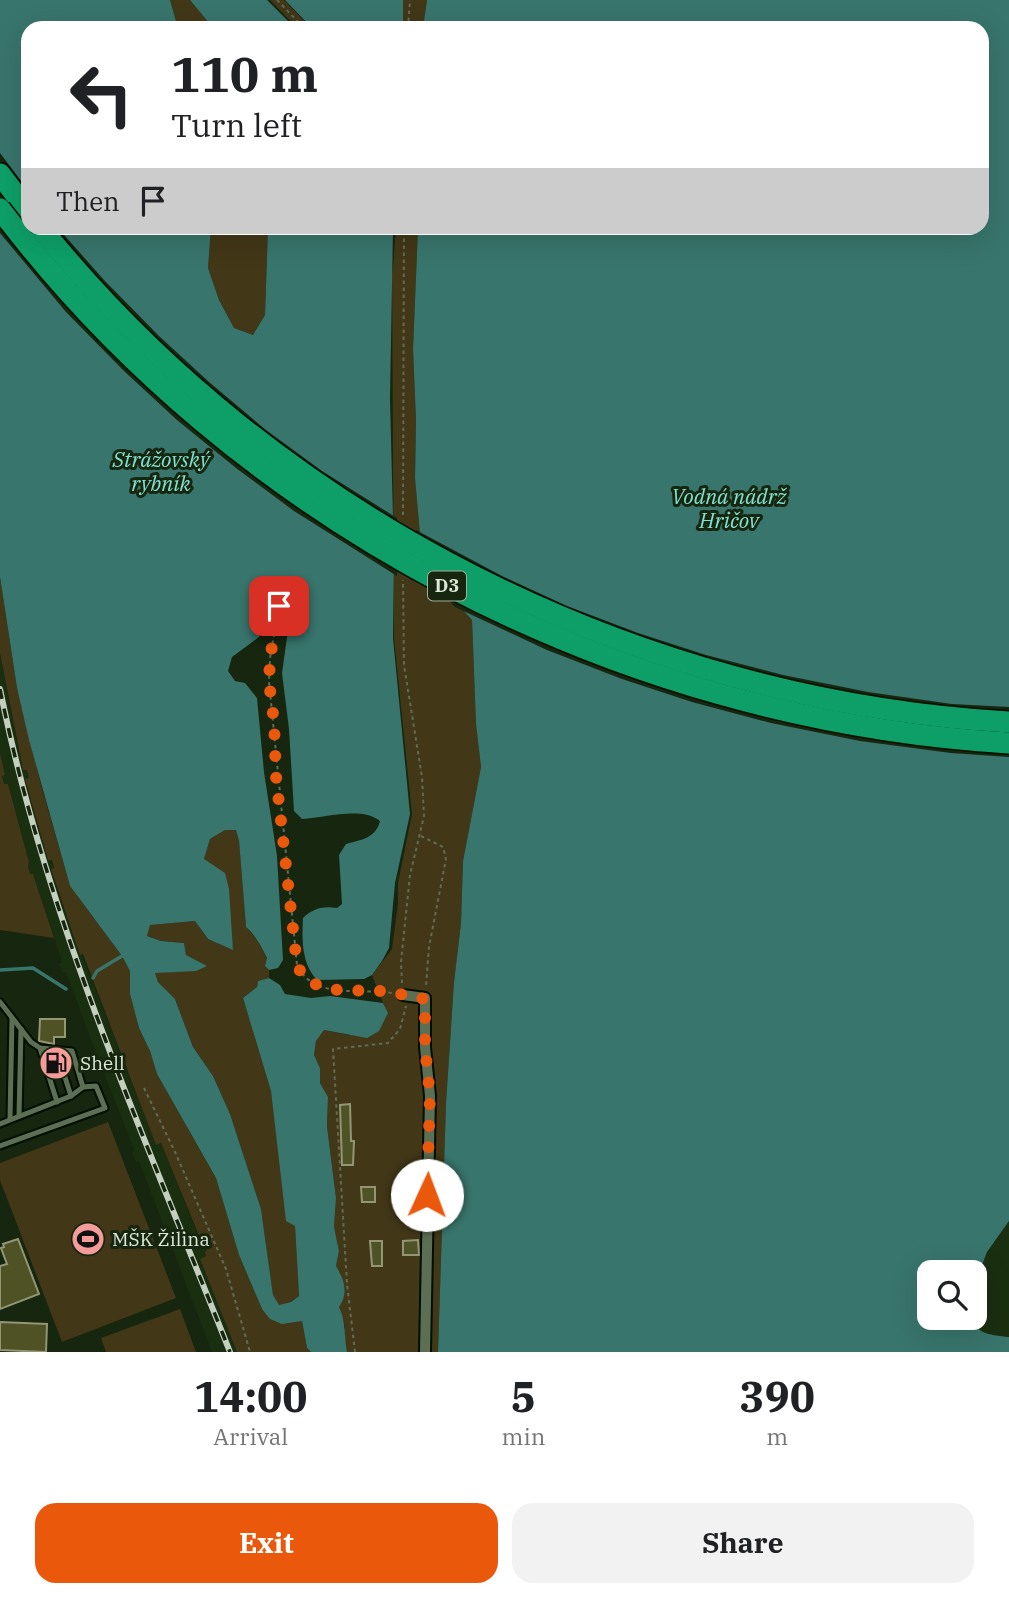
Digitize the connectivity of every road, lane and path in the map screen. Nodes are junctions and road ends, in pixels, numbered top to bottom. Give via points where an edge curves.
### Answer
1 (276, 0) edge
2 (410, 0) edge
3 (297, 21) edge
4 (408, 21) edge
5 (0, 174) edge
6 (21, 202) edge
7 (0, 209) edge
8 (21, 234) edge
9 (22, 235) edge
10 (47, 235) edge
11 (404, 235) edge
12 (403, 515) dead end
13 (403, 569) dead end
14 (279, 606) dead end
15 (1009, 722) edge
16 (1009, 743) edge
17 (420, 836) junction
18 (403, 995) junction
19 (425, 999) junction
20 (0, 1002) edge
21 (12, 1018) junction
22 (21, 1029) junction
23 (40, 1048) junction
24 (55, 1049) junction
25 (83, 1087) junction
26 (144, 1088) dead end
27 (71, 1096) junction
28 (57, 1102) junction
29 (19, 1116) junction
30 (9, 1119) junction
31 (0, 1124) edge
32 (0, 1146) edge
33 (250, 1352) edge
34 (355, 1352) edge
35 (425, 1352) edge

1 - 3 path
2 - 4 path
5 - 6 highway
7 - 8 highway, D3, bridge
9 - 16 highway, D3, bridge via 80,304 188,410 307,501 436,580 600,655 727,696 842,723
10 - 15 highway, D3, bridge via 148,343 260,441 360,511 500,589 608,636 743,679 845,702
11 - 12 path
13 - 17 path via 404,665 422,777
14 - 18 path via 269,682 297,965 305,978 319,986
17 - 18 path via 410,875 401,962
17 - 19 path via 443,847 446,859 429,947
18 - 19 street
18 - 34 path via 406,1007 400,1029 388,1043 333,1049
19 - 35 street via 430,1096
20 - 21 lane
21 - 22 lane
21 - 30 lane
22 - 23 lane
22 - 29 lane
23 - 24 lane
23 - 28 lane
24 - 25 lane via 72,1051
24 - 27 lane
25 - 27 lane
25 - 32 lane via 96,1086 104,1108
26 - 33 path via 226,1269
27 - 28 lane
28 - 29 lane
29 - 30 lane
30 - 31 lane

